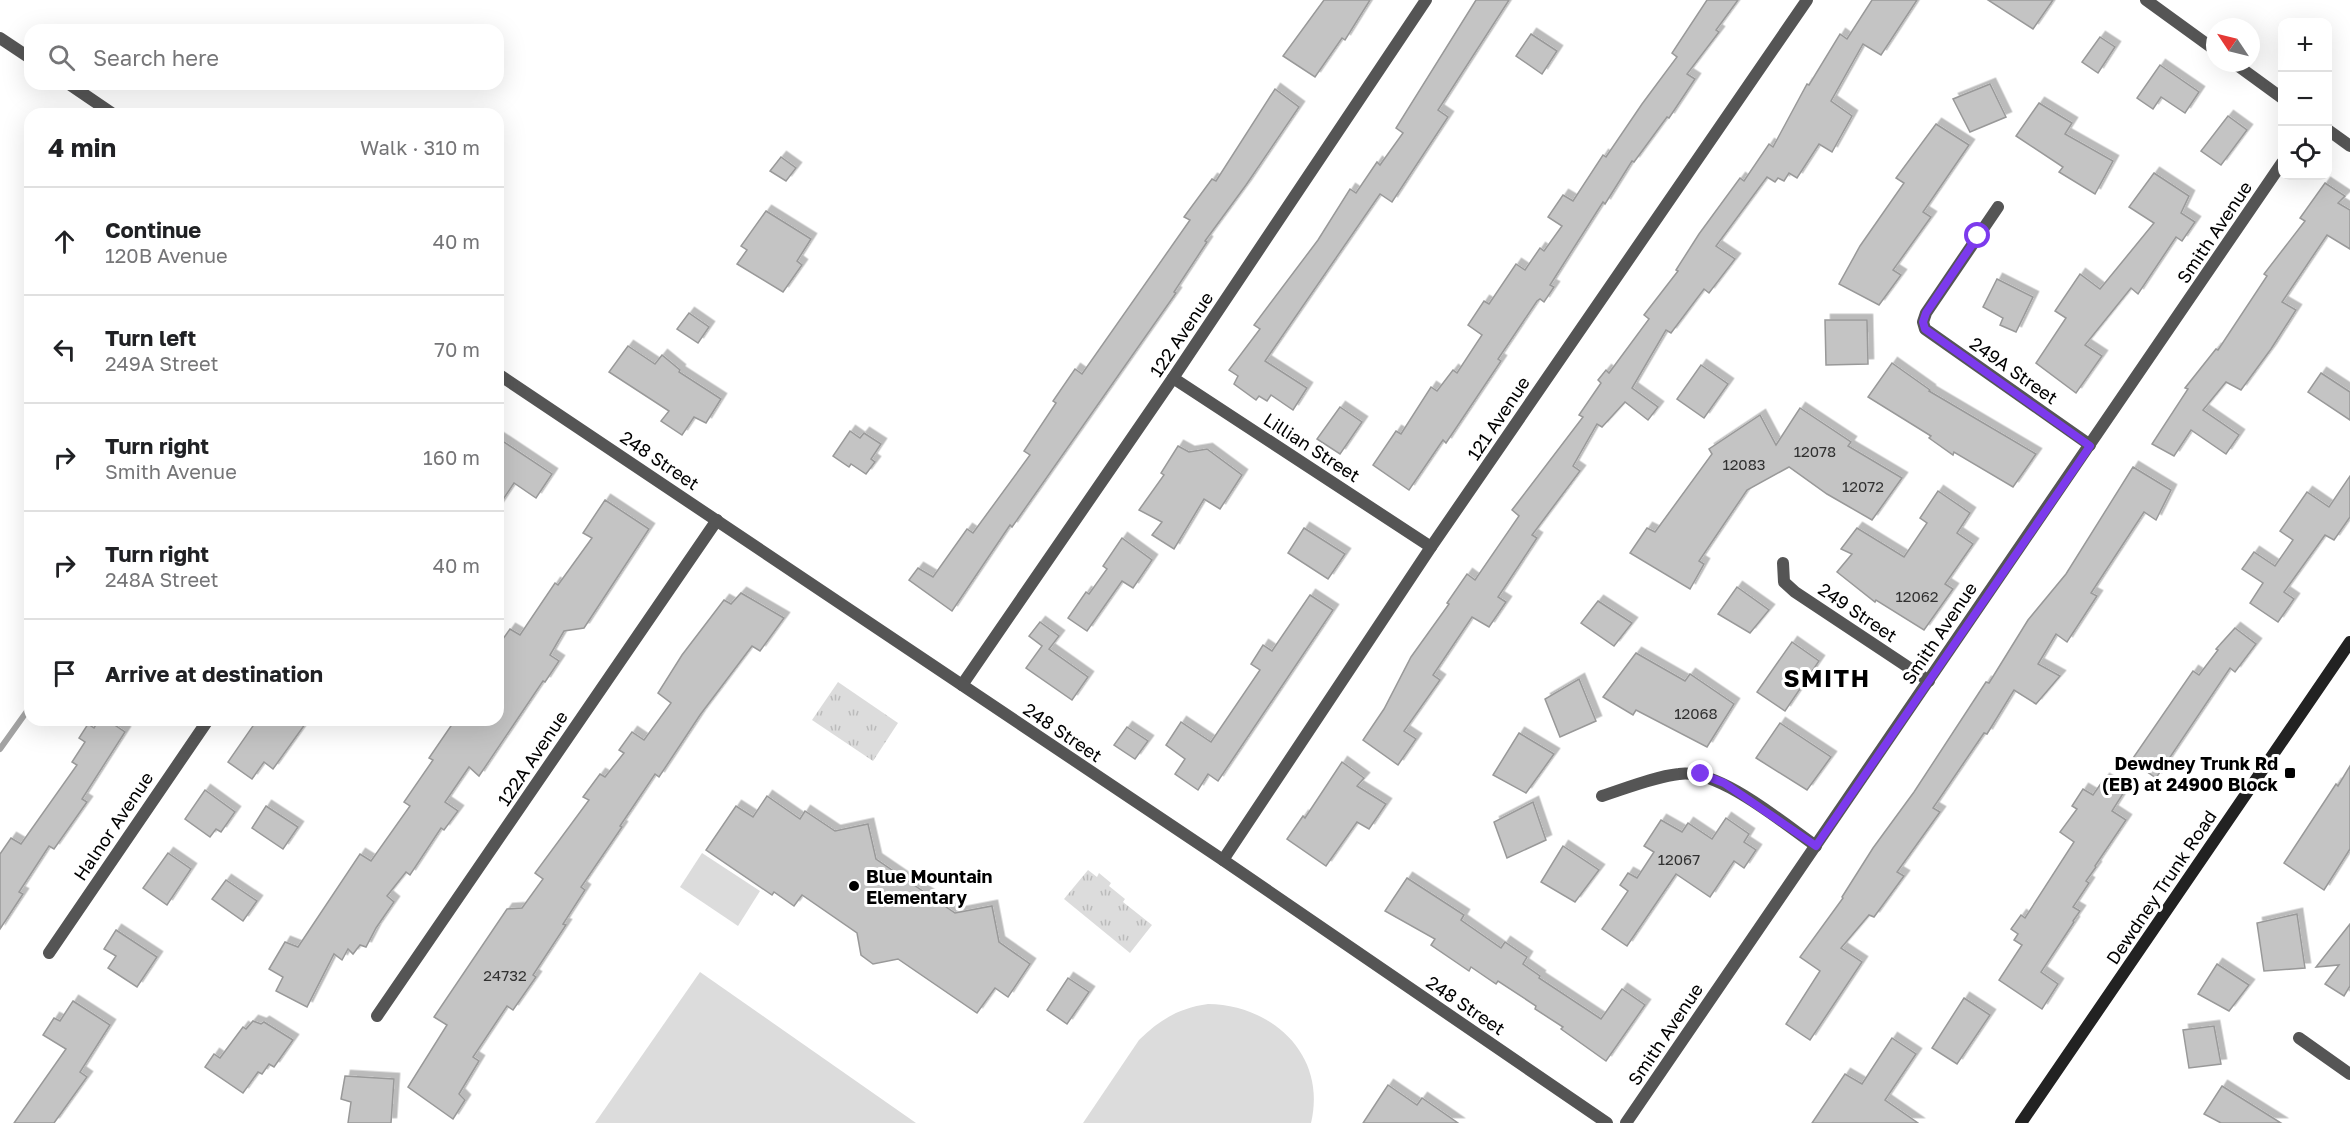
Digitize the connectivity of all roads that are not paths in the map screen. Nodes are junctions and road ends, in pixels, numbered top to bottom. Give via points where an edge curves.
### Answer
1 (1426, 0) edge
2 (1807, 0) edge
3 (2146, 0) edge
4 (0, 38) edge
5 (2206, 43) edge
6 (24, 54) edge
7 (2247, 72) edge
8 (78, 90) edge
9 (2278, 94) edge
10 (104, 108) edge
11 (2332, 133) edge
12 (2350, 146) edge
13 (2278, 171) edge
14 (1998, 207) dead end
15 (504, 378) edge
16 (1173, 378) junction
17 (2090, 446) junction
18 (717, 520) junction
19 (1431, 547) junction
20 (1783, 562) dead end
21 (2350, 642) edge
22 (1929, 681) junction
23 (962, 686) junction
24 (204, 726) edge
25 (1602, 796) dead end
26 (1816, 846) junction
27 (1223, 860) junction
28 (48, 953) dead end
29 (377, 1016) dead end
30 (2300, 1038) dead end
31 (2350, 1074) edge
32 (1607, 1123) edge
33 (1626, 1123) edge
34 (2021, 1123) edge

1 - 16 street, 122 Avenue
2 - 19 street, 121 Avenue
3 - 5 street
4 - 6 street
7 - 9 street
8 - 10 street
11 - 12 street
13 - 17 street, Smith Avenue
14 - 17 street, 249A Street via 1926,313 1925,329
15 - 18 street, 248 Street
16 - 19 street, Lillian Street
16 - 23 street, 122 Avenue
17 - 22 street, Smith Avenue
18 - 23 street, 248 Street
18 - 29 street, 122A Avenue
19 - 27 street, 121 Avenue
20 - 22 street, 249 Street via 1785,582 1795,592
21 - 34 main road, Dewdney Trunk Road
22 - 26 street, Smith Avenue
23 - 27 street, 248 Street
24 - 28 street, Halnor Avenue
25 - 26 street via 1679,774 1701,774 1724,783
26 - 33 street, Smith Avenue
27 - 32 street, 248 Street
30 - 31 street

